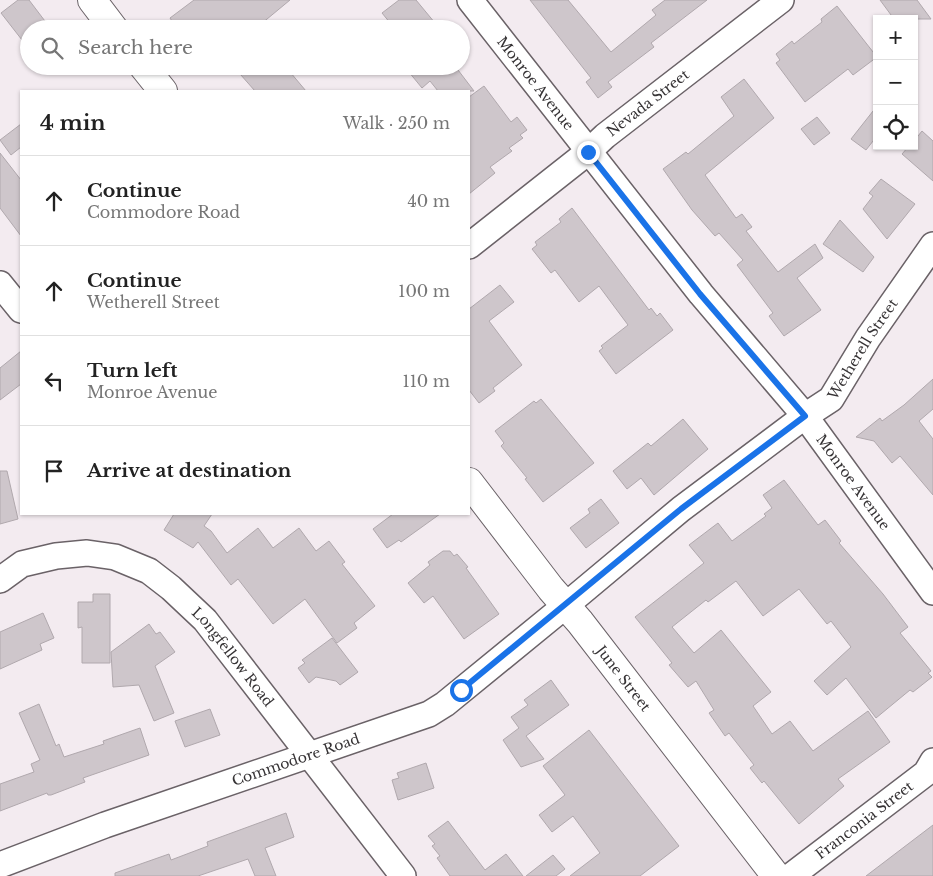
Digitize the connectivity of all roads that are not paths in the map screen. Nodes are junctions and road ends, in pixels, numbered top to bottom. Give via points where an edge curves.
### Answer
1 (92, 0) edge
2 (470, 0) edge
3 (781, 0) edge
4 (107, 20) edge
5 (150, 75) edge
6 (162, 90) edge
7 (588, 152) junction
8 (470, 245) edge
9 (933, 245) edge
10 (0, 284) edge
11 (20, 309) edge
12 (805, 416) junction
13 (470, 483) edge
14 (0, 580) edge
15 (933, 592) edge
16 (565, 606) junction
17 (310, 755) junction
18 (933, 761) edge
19 (0, 865) edge
20 (403, 876) edge
21 (776, 876) edge
22 (791, 876) edge

1 - 4 street
2 - 7 street, Monroe Avenue
3 - 7 street, Nevada Street
5 - 6 street
7 - 8 street, Nevada Street
7 - 12 street, Monroe Avenue via 700,294
9 - 12 street, Wetherell Street via 868,338 831,399
10 - 11 street
12 - 15 street, Monroe Avenue
12 - 16 street, Wetherell Street via 681,509
13 - 16 street, June Street
14 - 17 street, Longfellow Road via 22,564 87,553 115,557 149,570 202,617
16 - 17 street, Commodore Road via 429,714
16 - 21 street, June Street
17 - 19 street, Commodore Road
17 - 20 street, Longfellow Road
18 - 22 street, Franconia Street via 926,773

